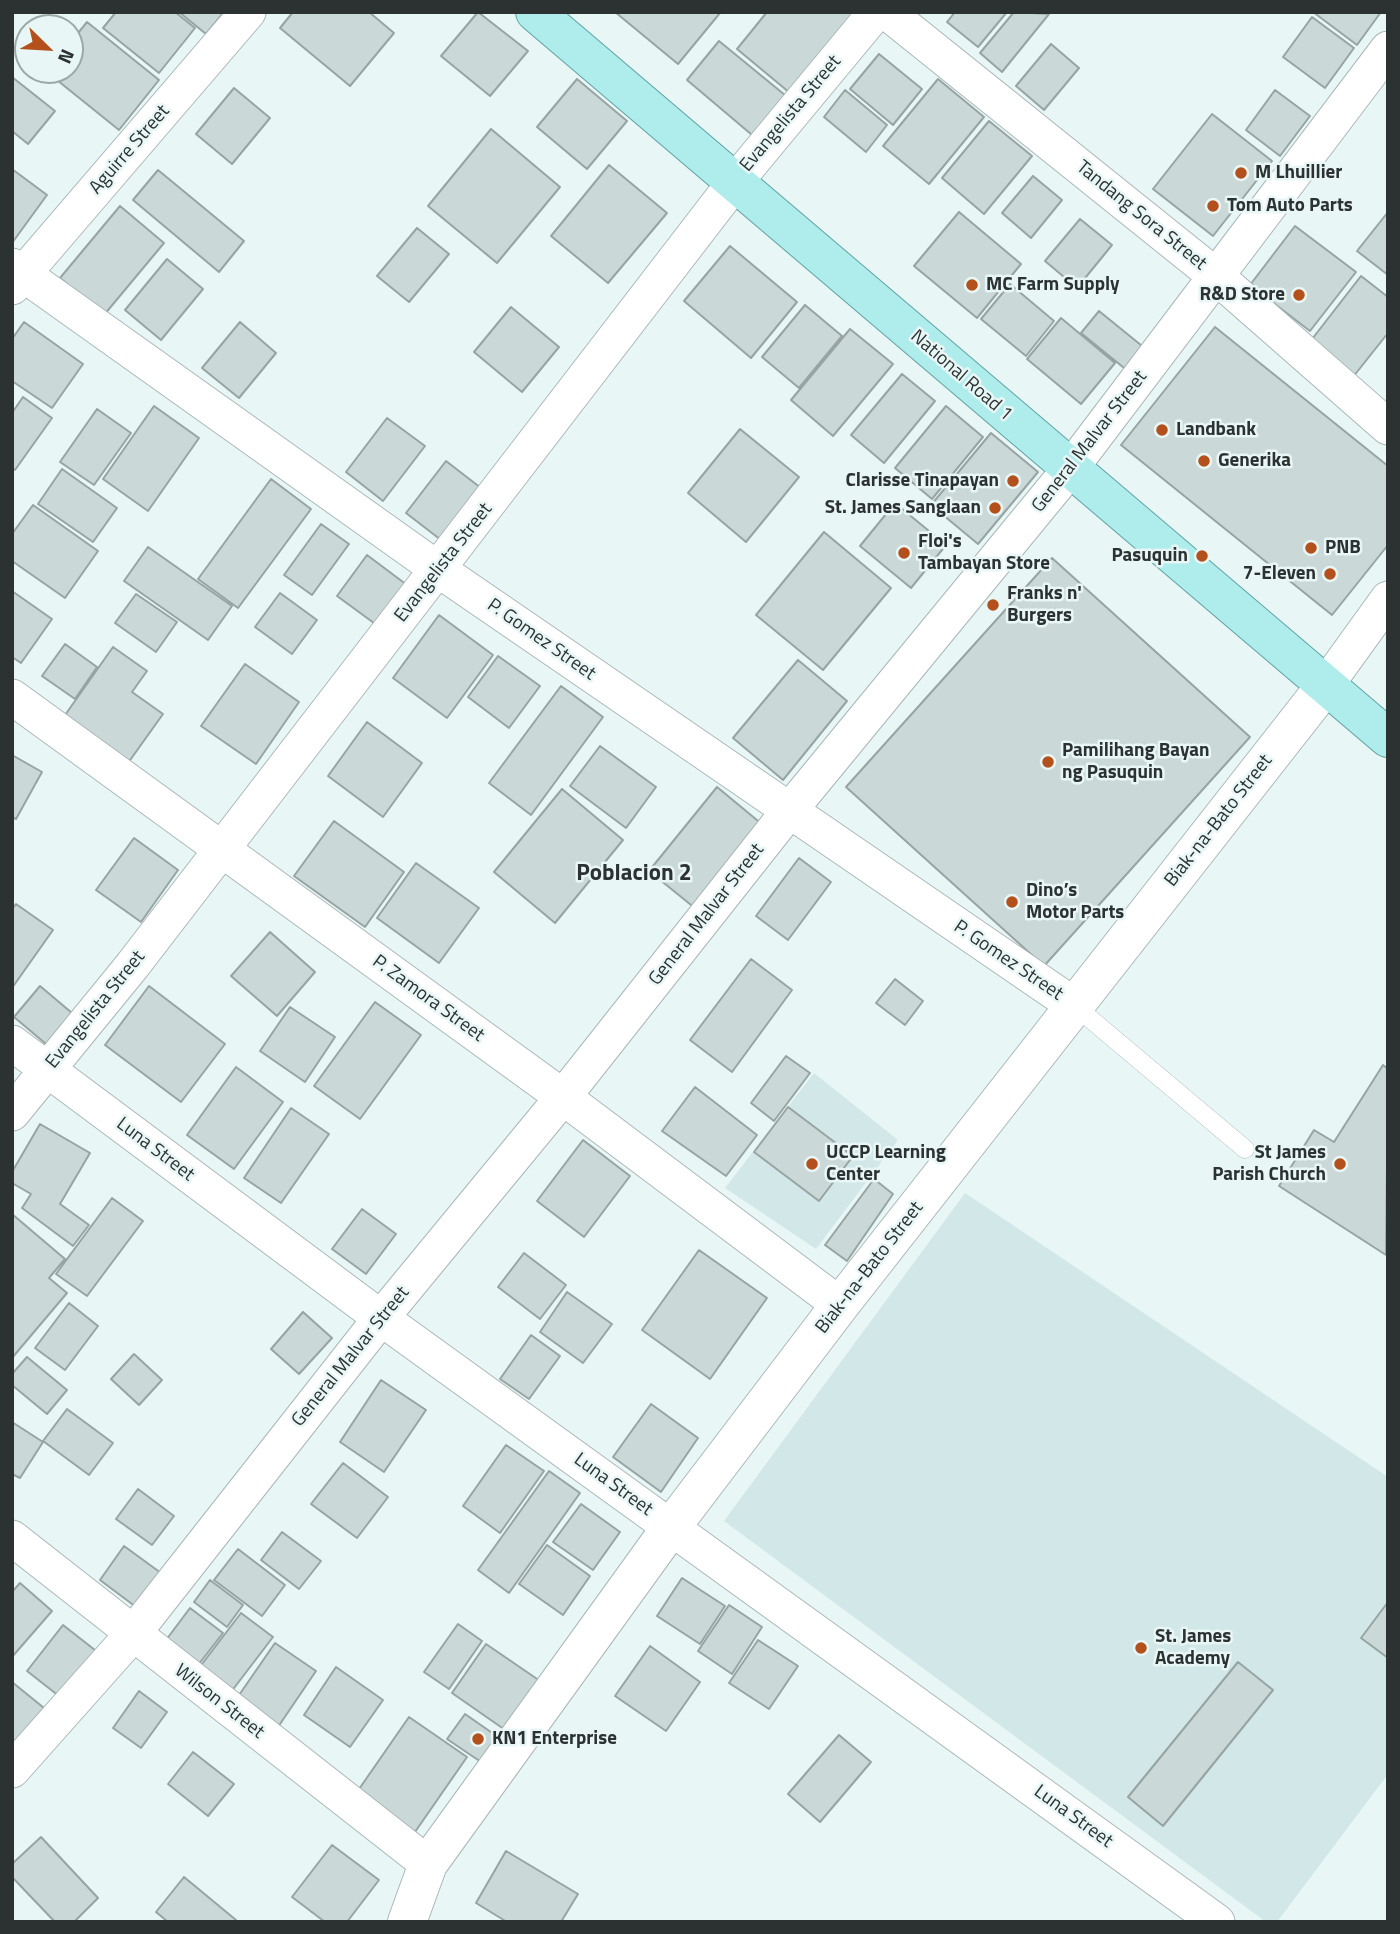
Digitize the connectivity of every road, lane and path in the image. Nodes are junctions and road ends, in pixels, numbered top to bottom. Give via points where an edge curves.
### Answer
1 (248, 12) edge
2 (535, 12) edge
3 (876, 12) edge
4 (887, 12) edge
5 (1388, 48) edge
6 (735, 182) junction
7 (16, 276) edge
8 (1217, 277) junction
9 (1388, 427) edge
10 (1070, 469) junction
11 (439, 570) junction
12 (1388, 599) edge
13 (1326, 685) junction
14 (12, 697) edge
15 (1388, 738) edge
16 (789, 811) junction
17 (221, 849) junction
18 (1075, 1006) junction
19 (12, 1043) edge
20 (47, 1070) junction
21 (563, 1097) junction
22 (12, 1113) edge
23 (1245, 1149) dead end
24 (840, 1305) junction
25 (381, 1318) junction
26 (672, 1527) junction
27 (12, 1538) edge
28 (132, 1635) junction
29 (12, 1770) edge
30 (428, 1864) junction
31 (407, 1922) edge
32 (1217, 1922) edge

1 - 7 street, Aguirre Street
2 - 6 main road, National Road 1
3 - 6 street, Evangelista Street
4 - 8 street, Tandang Sora Street
5 - 8 street, General Malvar Street
6 - 10 main road, National Road 1
6 - 11 street, Evangelista Street
7 - 11 street, P. Gomez Street
8 - 9 street, Tandang Sora Street
8 - 10 street, General Malvar Street
10 - 13 main road, National Road 1
10 - 16 street, General Malvar Street
11 - 16 street, P. Gomez Street
11 - 17 street, Evangelista Street
12 - 13 street, Biak-na-Bato Street
13 - 15 main road, National Road 1
13 - 18 main road, Biak-na-Bato Street
14 - 17 street, P. Zamora Street
16 - 18 street, P. Gomez Street
16 - 21 street, General Malvar Street
17 - 20 street, Evangelista Street
17 - 21 street, P. Zamora Street
18 - 23 lane
18 - 24 main road, Biak-na-Bato Street
19 - 20 street, Luna Street
20 - 22 street, Evangelista Street
20 - 25 street, Luna Street
21 - 24 street, P. Zamora Street
21 - 25 street, General Malvar Street
24 - 26 main road, Biak-na-Bato Street
25 - 26 street, Luna Street
25 - 28 street, General Malvar Street
26 - 30 main road, Biak-na-Bato Street
26 - 32 street, Luna Street
27 - 28 street, Wilson Street
28 - 29 street, General Malvar Street
28 - 30 street, Wilson Street
30 - 31 main road, Biak-na-Bato Street

